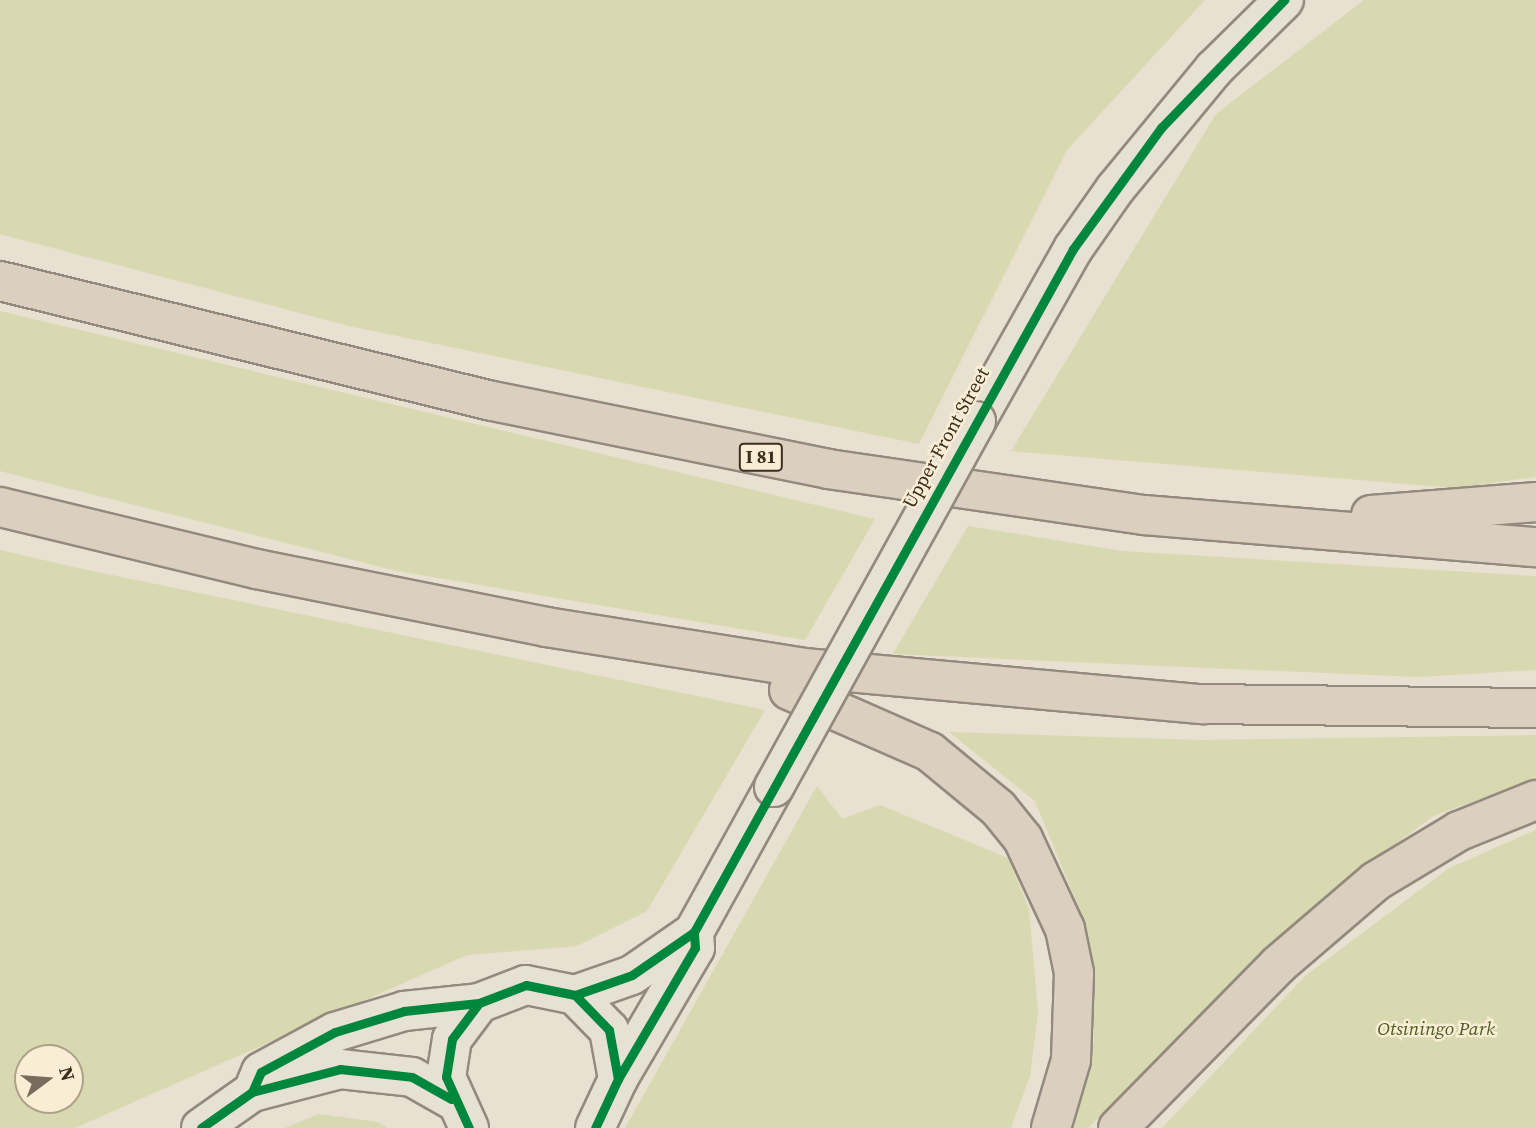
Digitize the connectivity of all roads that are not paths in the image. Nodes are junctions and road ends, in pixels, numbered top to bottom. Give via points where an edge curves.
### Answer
1 (1284, 0) edge
2 (0, 281) edge
3 (1536, 502) edge
4 (0, 507) edge
5 (1244, 524) junction
6 (1536, 547) edge
7 (690, 651) junction
8 (1536, 708) edge
9 (1536, 800) edge
10 (694, 932) junction
11 (575, 995) junction
12 (479, 1003) junction
13 (618, 1079) junction
14 (252, 1092) junction
15 (460, 1113) edge
16 (201, 1128) edge
17 (595, 1128) edge
18 (1051, 1128) edge
19 (1118, 1128) edge

1 - 10 main road, Upper Front Street, bridge via 1214,69 1115,188 1073,249
2 - 5 highway, I 81 via 692,444 943,489
3 - 5 highway
4 - 7 highway via 257,569
5 - 6 highway, I 81
7 - 8 highway via 804,668 1203,704
7 - 18 highway via 930,752 990,800 1023,839 1065,929 1074,973 1071,1060
9 - 19 highway via 1459,831 1376,881 1278,965
10 - 11 main road, Upper Front Street via 632,975
10 - 13 main road, Upper Front Street via 695,948
11 - 12 main road via 526,985
11 - 13 main road via 609,1030
12 - 14 main road via 404,1011 335,1032 261,1072
12 - 15 main road via 449,1049
13 - 17 main road, Upper Front Street
14 - 15 main road via 317,1073 363,1069 412,1077
14 - 16 main road

